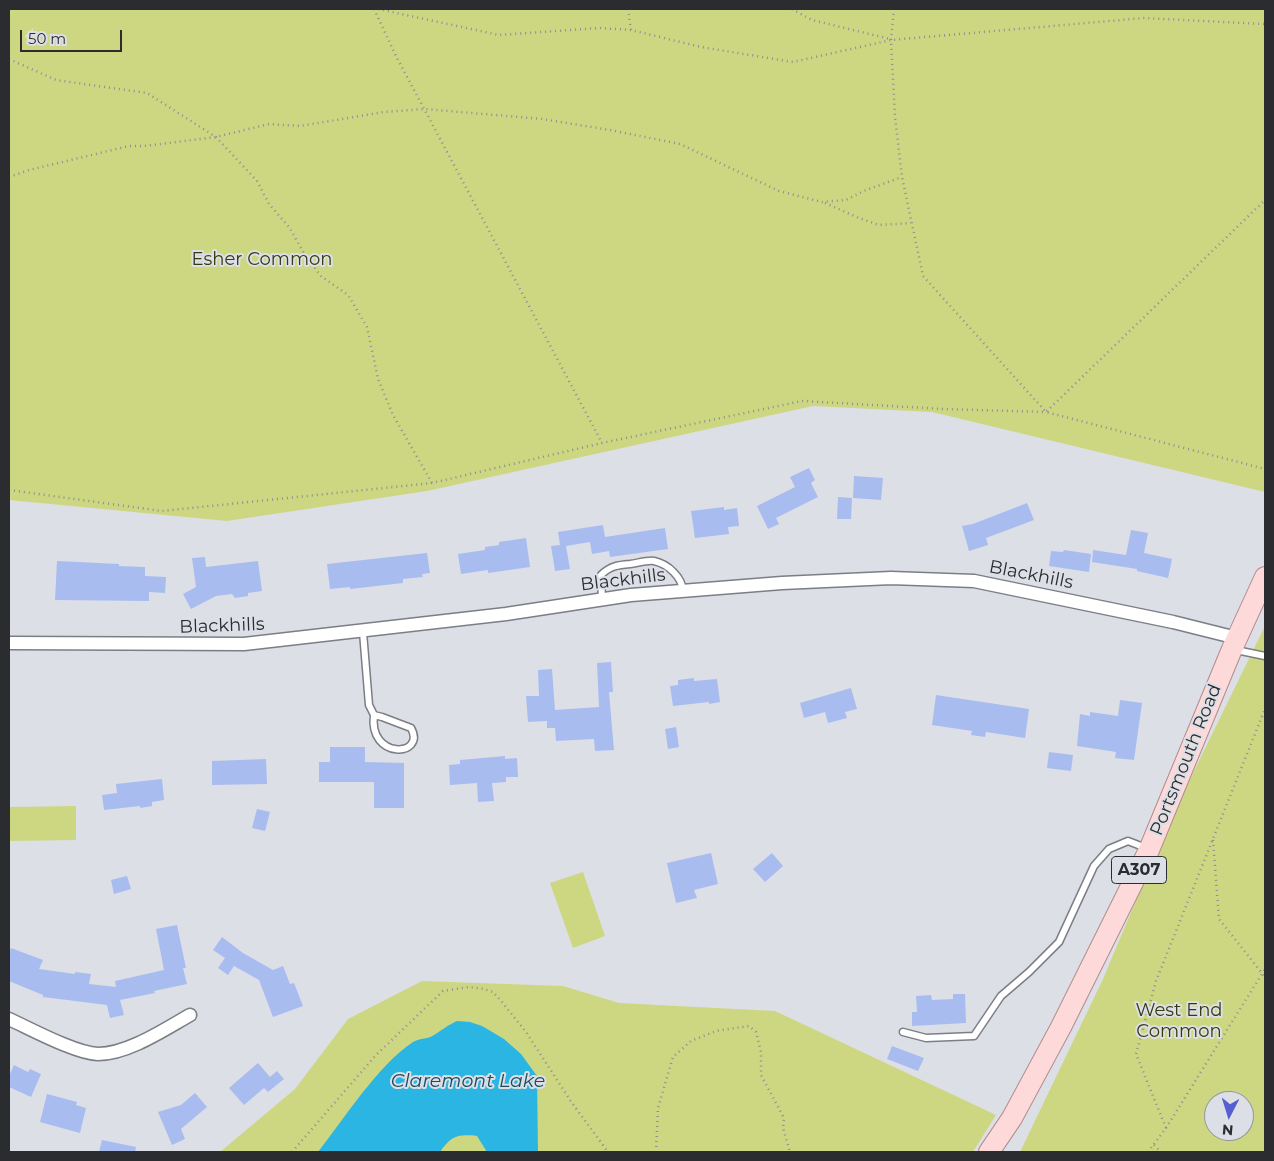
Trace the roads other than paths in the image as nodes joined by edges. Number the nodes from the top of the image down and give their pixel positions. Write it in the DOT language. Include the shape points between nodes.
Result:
graph roads {
  1 [pos="1265,577"];
  2 [pos="683,591"];
  3 [pos="602,600"];
  4 [pos="363,632"];
  5 [pos="9,643"];
  6 [pos="1234,643"];
  7 [pos="1265,656"];
  8 [pos="374,715"];
  9 [pos="1149,850"];
  10 [pos="190,1015"];
  11 [pos="9,1019"];
  12 [pos="903,1032"];
  13 [pos="989,1152"];
  1 -- 6 [label="main road, Portsmouth Road / A307"];
  2 -- 3 [label="street, Blackhills"];
  2 -- 3 [label="lane" via="683,585 672,571 652,561 608,568 601,575"];
  2 -- 6 [label="street, Blackhills" via="848,579 974,581 1173,622"];
  3 -- 4 [label="street, Blackhills"];
  4 -- 5 [label="street, Blackhills" via="244,644"];
  4 -- 8 [label="lane" via="369,705"];
  6 -- 7 [label="lane"];
  6 -- 9 [label="main road, Portsmouth Road / A307"];
  8 -- 8 [label="lane" via="411,728 412,744 403,750 391,749 379,741 372,726"];
  9 -- 12 [label="lane" via="1128,841 1109,848 1094,866 1059,942 1001,996 974,1036 926,1038"];
  9 -- 13 [label="main road, Portsmouth Road / A307" via="1061,1027 1012,1118"];
  10 -- 11 [label="street" via="118,1051 99,1054 82,1051"];
}
